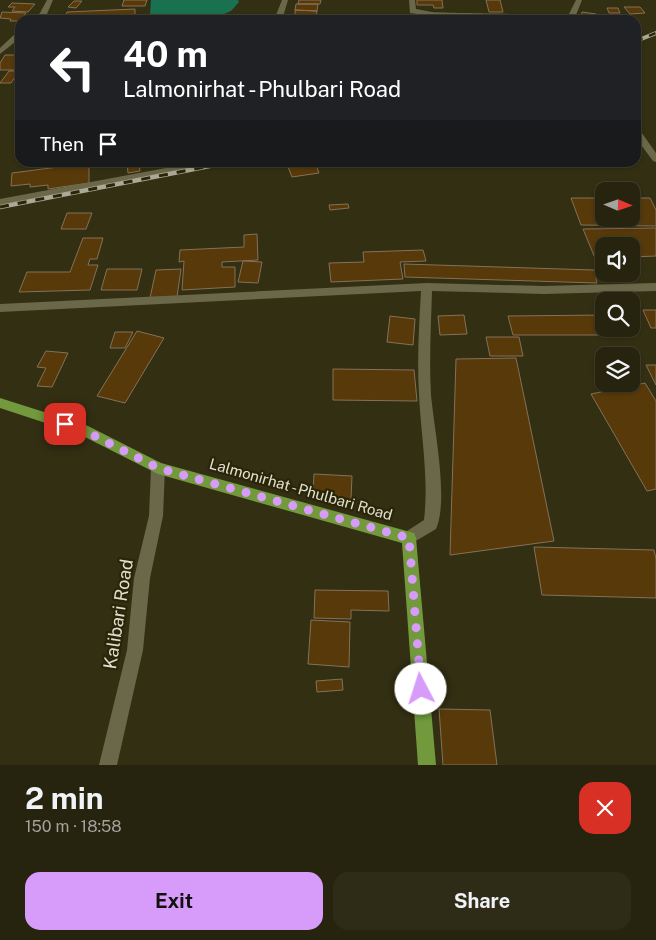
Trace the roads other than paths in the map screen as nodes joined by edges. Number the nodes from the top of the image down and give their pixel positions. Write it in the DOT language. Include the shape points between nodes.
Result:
graph roads {
  1 [pos="50,0"];
  2 [pos="285,0"];
  3 [pos="412,0"];
  4 [pos="579,0"];
  5 [pos="42,15"];
  6 [pos="280,15"];
  7 [pos="431,15"];
  8 [pos="573,15"];
  9 [pos="15,38"];
  10 [pos="0,52"];
  11 [pos="641,138"];
  12 [pos="656,159"];
  13 [pos="189,167"];
  14 [pos="0,202"];
  15 [pos="427,287"];
  16 [pos="656,288"];
  17 [pos="0,308"];
  18 [pos="0,403"];
  19 [pos="158,468"];
  20 [pos="409,538"];
  21 [pos="108,765"];
  22 [pos="427,765"];
  1 -- 5 [label="street"];
  2 -- 6 [label="street"];
  3 -- 7 [label="street" via="413,12"];
  4 -- 8 [label="street"];
  9 -- 10 [label="street"];
  11 -- 12 [label="street"];
  13 -- 14 [label="street"];
  15 -- 16 [label="street"];
  15 -- 17 [label="street"];
  15 -- 20 [label="street" via="425,394 434,504 431,524"];
  18 -- 19 [label="main road, Lalmonirhat - Phulbari Road" via="83,430"];
  19 -- 20 [label="main road, Lalmonirhat - Phulbari Road"];
  19 -- 21 [label="street, Kalibari Road" via="156,516 142,578 135,650"];
  20 -- 22 [label="main road, Lalmonirhat - Phulbari Road"];
}
